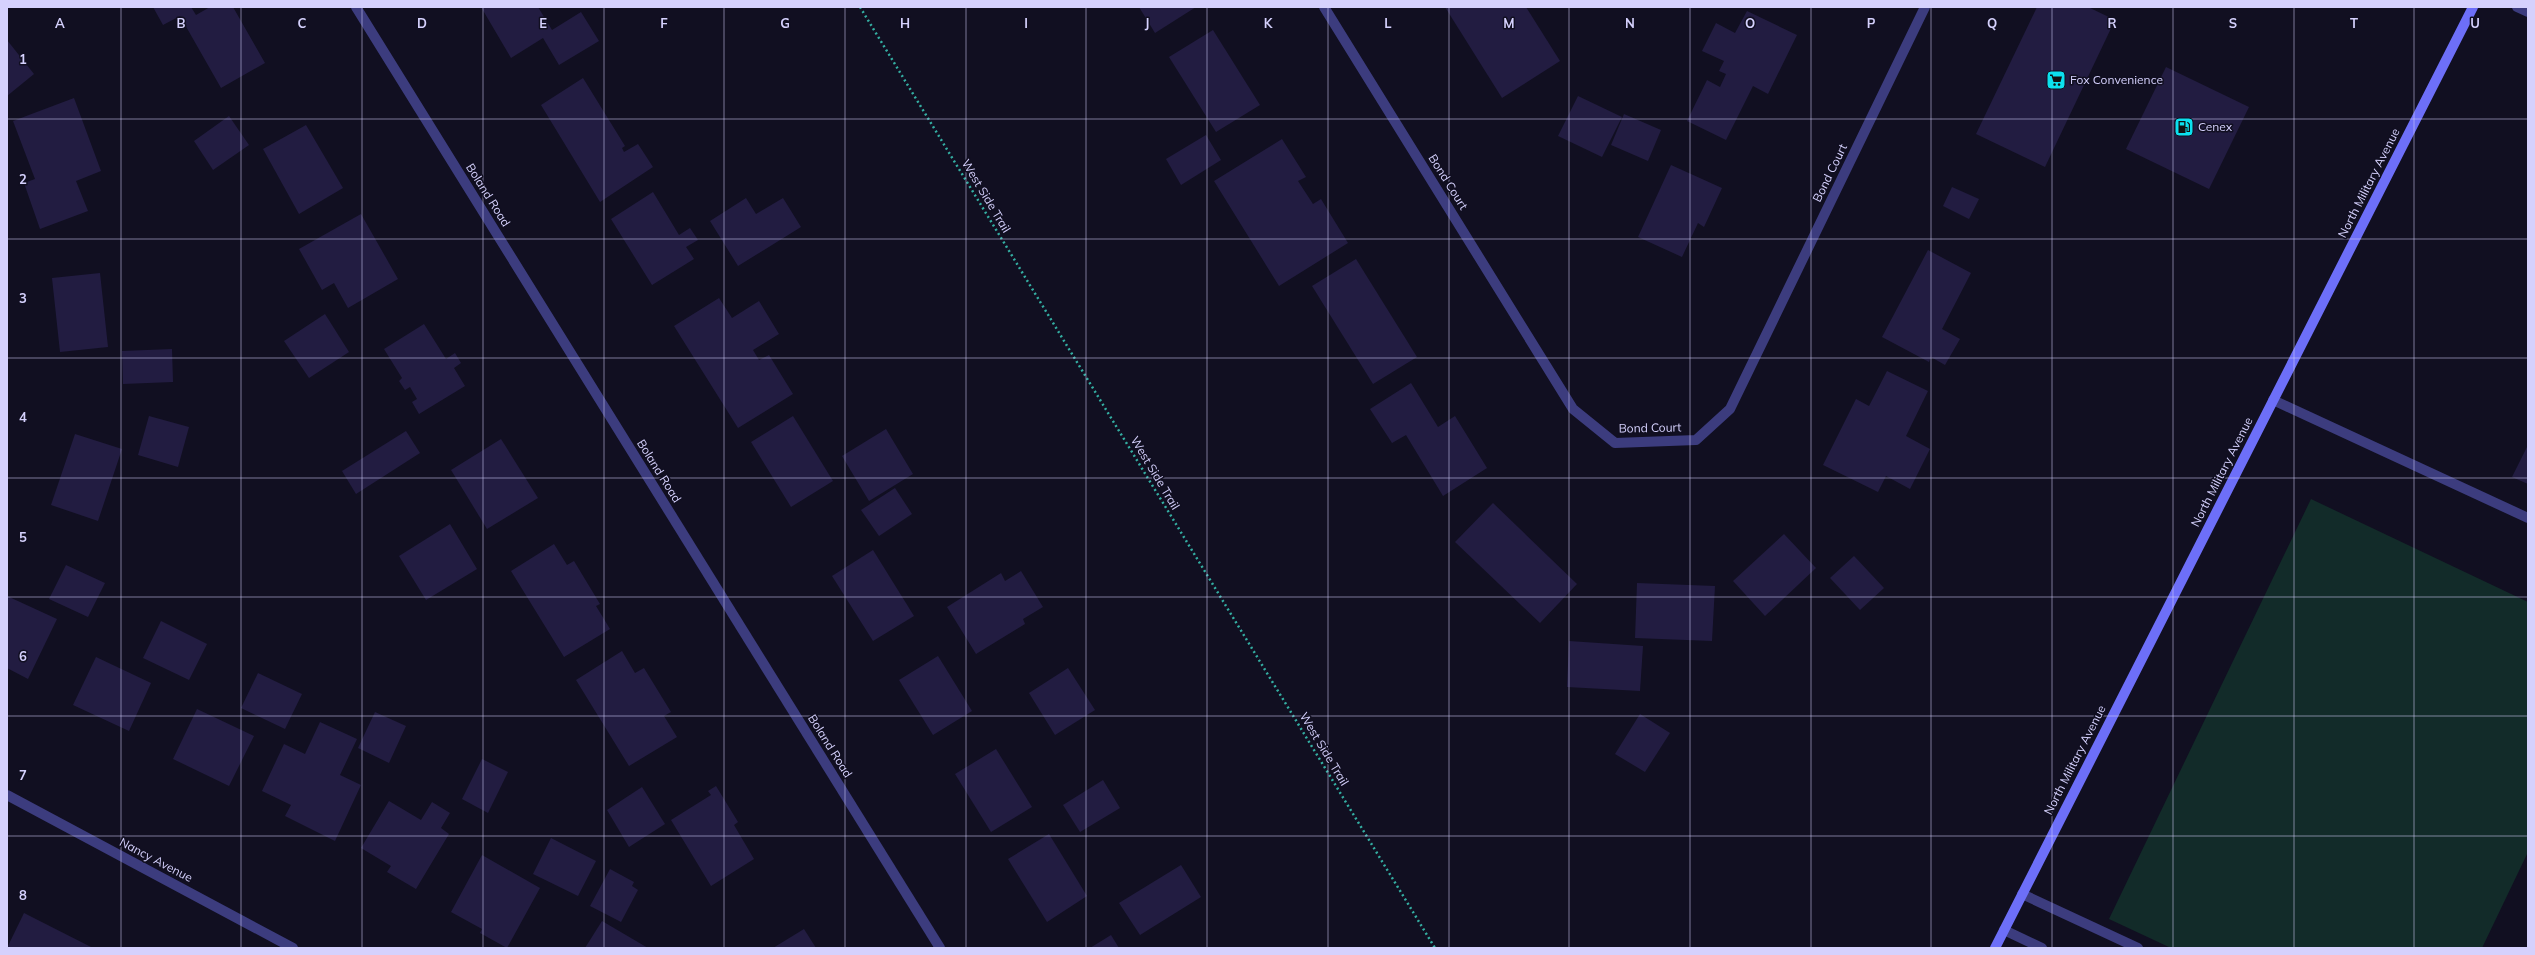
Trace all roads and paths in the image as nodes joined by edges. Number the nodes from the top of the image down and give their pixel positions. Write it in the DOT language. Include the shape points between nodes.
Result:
graph roads {
  1 [pos="356,7"];
  2 [pos="860,7"];
  3 [pos="1324,7"];
  4 [pos="1924,7"];
  5 [pos="2473,7"];
  6 [pos="2517,7"];
  7 [pos="2528,12"];
  8 [pos="2273,400"];
  9 [pos="2528,518"];
  10 [pos="7,795"];
  11 [pos="2022,894"];
  12 [pos="2004,930"];
  13 [pos="293,948"];
  14 [pos="940,948"];
  15 [pos="1435,948"];
  16 [pos="1995,948"];
  17 [pos="2042,948"];
  18 [pos="2138,948"];
  1 -- 14 [label="street, Boland Road"];
  2 -- 15 [label="path, West Side Trail"];
  3 -- 4 [label="street, Bond Court" via="1573,409 1615,443 1696,440 1730,409"];
  5 -- 8 [label="main road, North Military Avenue"];
  6 -- 7 [label="street"];
  8 -- 9 [label="street"];
  8 -- 11 [label="main road, North Military Avenue"];
  10 -- 13 [label="street, Nancy Avenue"];
  11 -- 12 [label="main road, North Military Avenue"];
  11 -- 18 [label="street"];
  12 -- 16 [label="main road, North Military Avenue"];
  12 -- 17 [label="street"];
}
